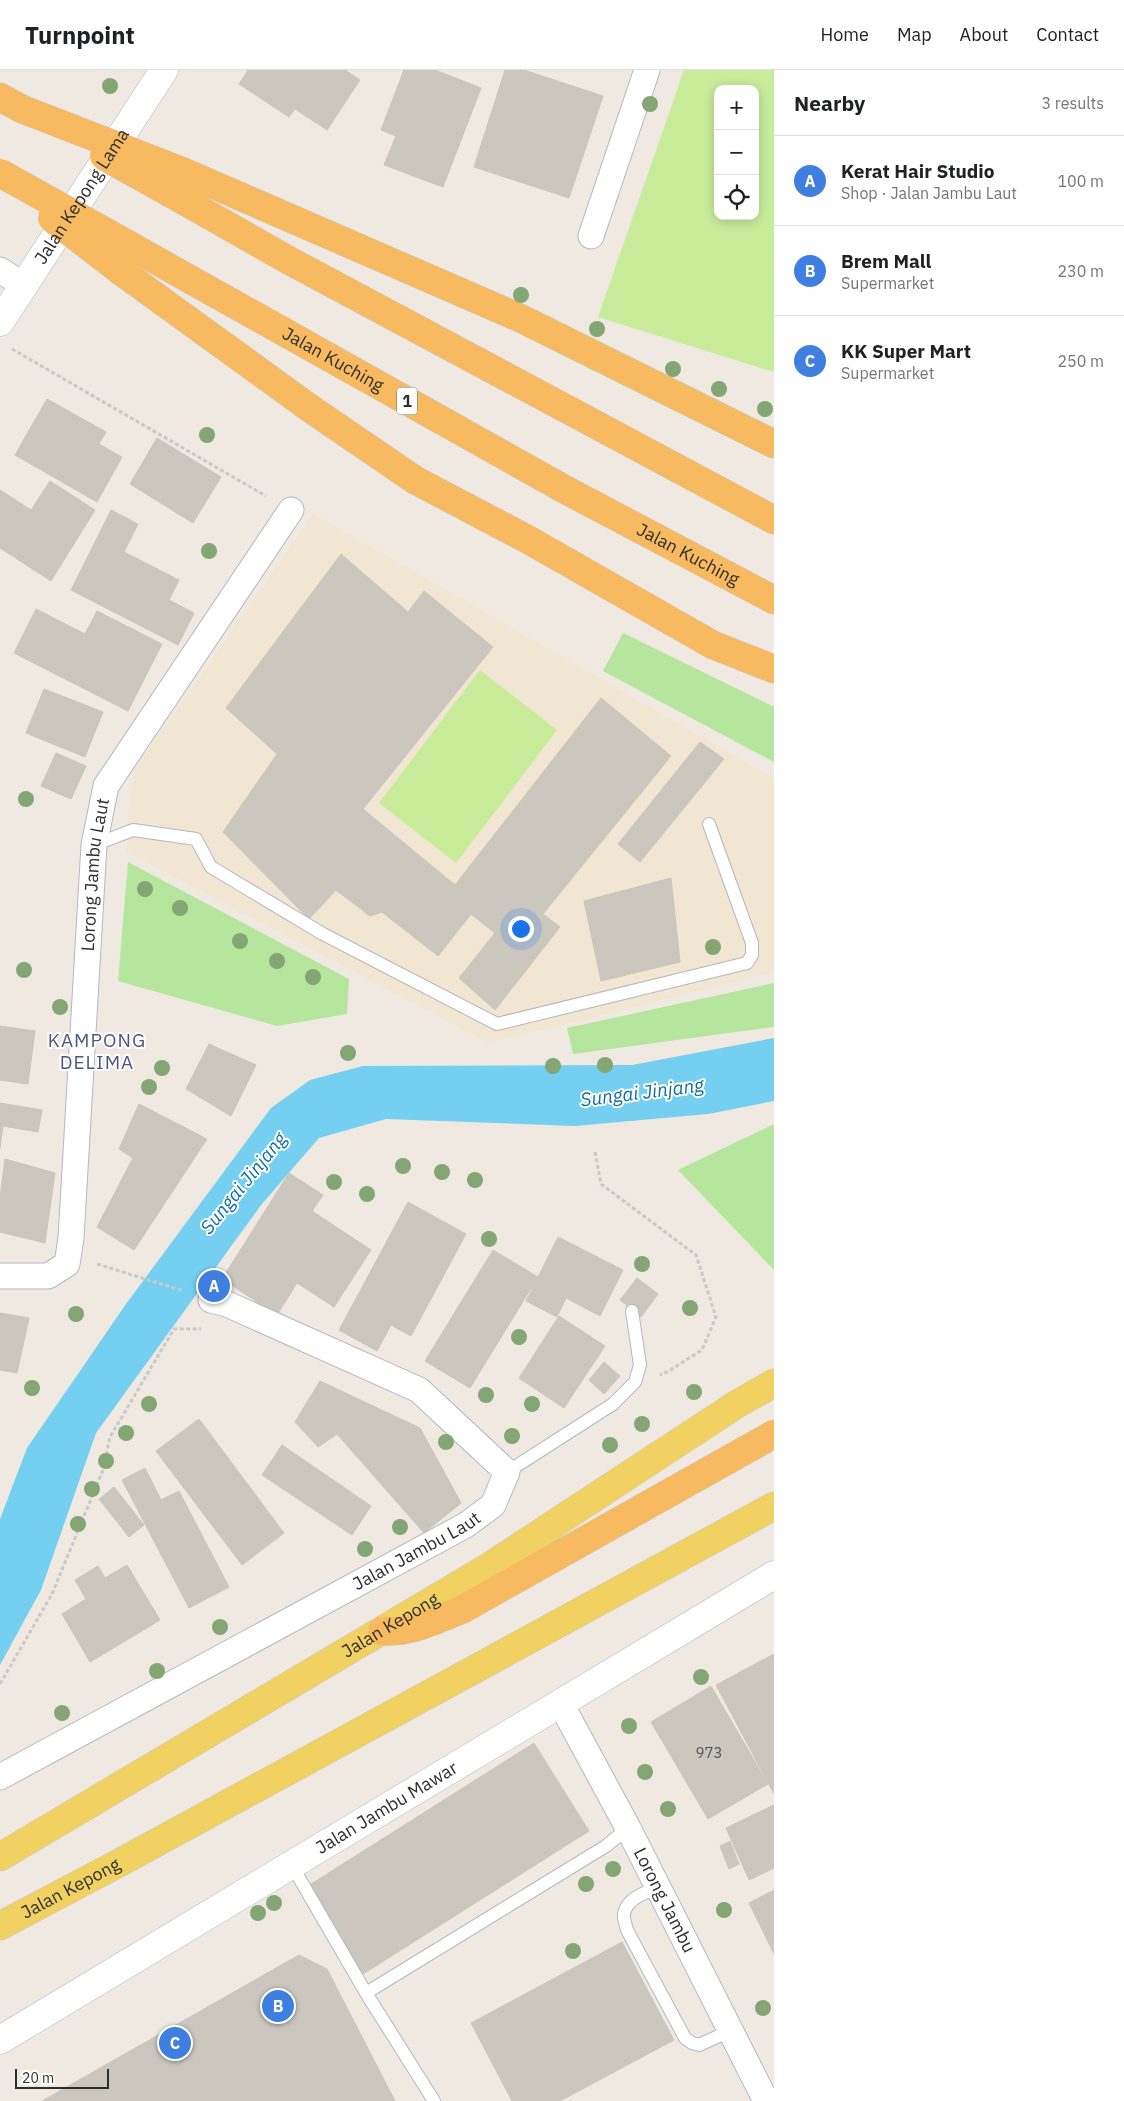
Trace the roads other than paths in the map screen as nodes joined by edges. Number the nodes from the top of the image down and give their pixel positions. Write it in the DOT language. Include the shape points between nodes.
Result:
graph roads {
  1 [pos="647,70"];
  2 [pos="161,71"];
  3 [pos="11,103"];
  4 [pos="0,175"];
  5 [pos="178,183"];
  6 [pos="591,236"];
  7 [pos="0,270"];
  8 [pos="23,285"];
  9 [pos="4,334"];
  10 [pos="774,444"];
  11 [pos="291,510"];
  12 [pos="774,520"];
  13 [pos="774,600"];
  14 [pos="774,670"];
  15 [pos="709,824"];
  16 [pos="94,845"];
  17 [pos="0,1276"];
  18 [pos="200,1297"];
  19 [pos="632,1311"];
  20 [pos="774,1383"];
  21 [pos="774,1434"];
  22 [pos="507,1472"];
  23 [pos="774,1506"];
  24 [pos="774,1575"];
  25 [pos="382,1630"];
  26 [pos="561,1704"];
  27 [pos="0,1777"];
  28 [pos="628,1828"];
  29 [pos="0,1857"];
  30 [pos="291,1864"];
  31 [pos="658,1888"];
  32 [pos="0,1926"];
  33 [pos="366,1993"];
  34 [pos="730,2031"];
  35 [pos="0,2040"];
  36 [pos="434,2101"];
  37 [pos="766,2101"];
  1 -- 6 [label="street"];
  2 -- 8 [label="street, Jalan Kepong Lama"];
  3 -- 5 [label="highway, bridge"];
  4 -- 13 [label="highway, Jalan Kuching / 1, bridge" via="556,484"];
  4 -- 14 [label="highway, bridge" via="122,272 415,480 713,645"];
  5 -- 10 [label="highway" via="520,318"];
  5 -- 12 [label="highway" via="298,265"];
  7 -- 8 [label="street"];
  8 -- 9 [label="street, Jalan Kepong Lama"];
  11 -- 16 [label="street, Lorong Jambu Laut" via="106,786"];
  15 -- 16 [label="lane" via="752,943 752,955 747,963 497,1024 323,934 211,867 196,839 133,830"];
  16 -- 17 [label="street, Lorong Jambu Laut" via="67,1264 48,1276"];
  18 -- 22 [label="street" via="227,1304 419,1390"];
  19 -- 22 [label="lane" via="640,1365 635,1382 613,1404"];
  20 -- 25 [label="main road, Jalan Kepong" via="487,1568"];
  21 -- 25 [label="highway" via="461,1610 414,1629"];
  22 -- 27 [label="street, Jalan Jambu Laut" via="494,1506 466,1525"];
  23 -- 32 [label="main road, Jalan Kepong"];
  24 -- 26 [label="street, Jalan Jambu Mawar"];
  25 -- 29 [label="main road, Jalan Kepong"];
  26 -- 28 [label="street, Lorong Jambu"];
  26 -- 30 [label="street, Jalan Jambu Mawar"];
  28 -- 31 [label="street, Lorong Jambu"];
  28 -- 33 [label="lane" via="606,1846"];
  30 -- 33 [label="lane"];
  30 -- 35 [label="street, Jalan Jambu Mawar"];
  31 -- 34 [label="street, Lorong Jambu"];
  31 -- 34 [label="lane" via="644,1892 628,1904 624,1914 627,1930 685,2038 699,2045"];
  33 -- 36 [label="lane"];
  34 -- 37 [label="street, Lorong Jambu"];
}
